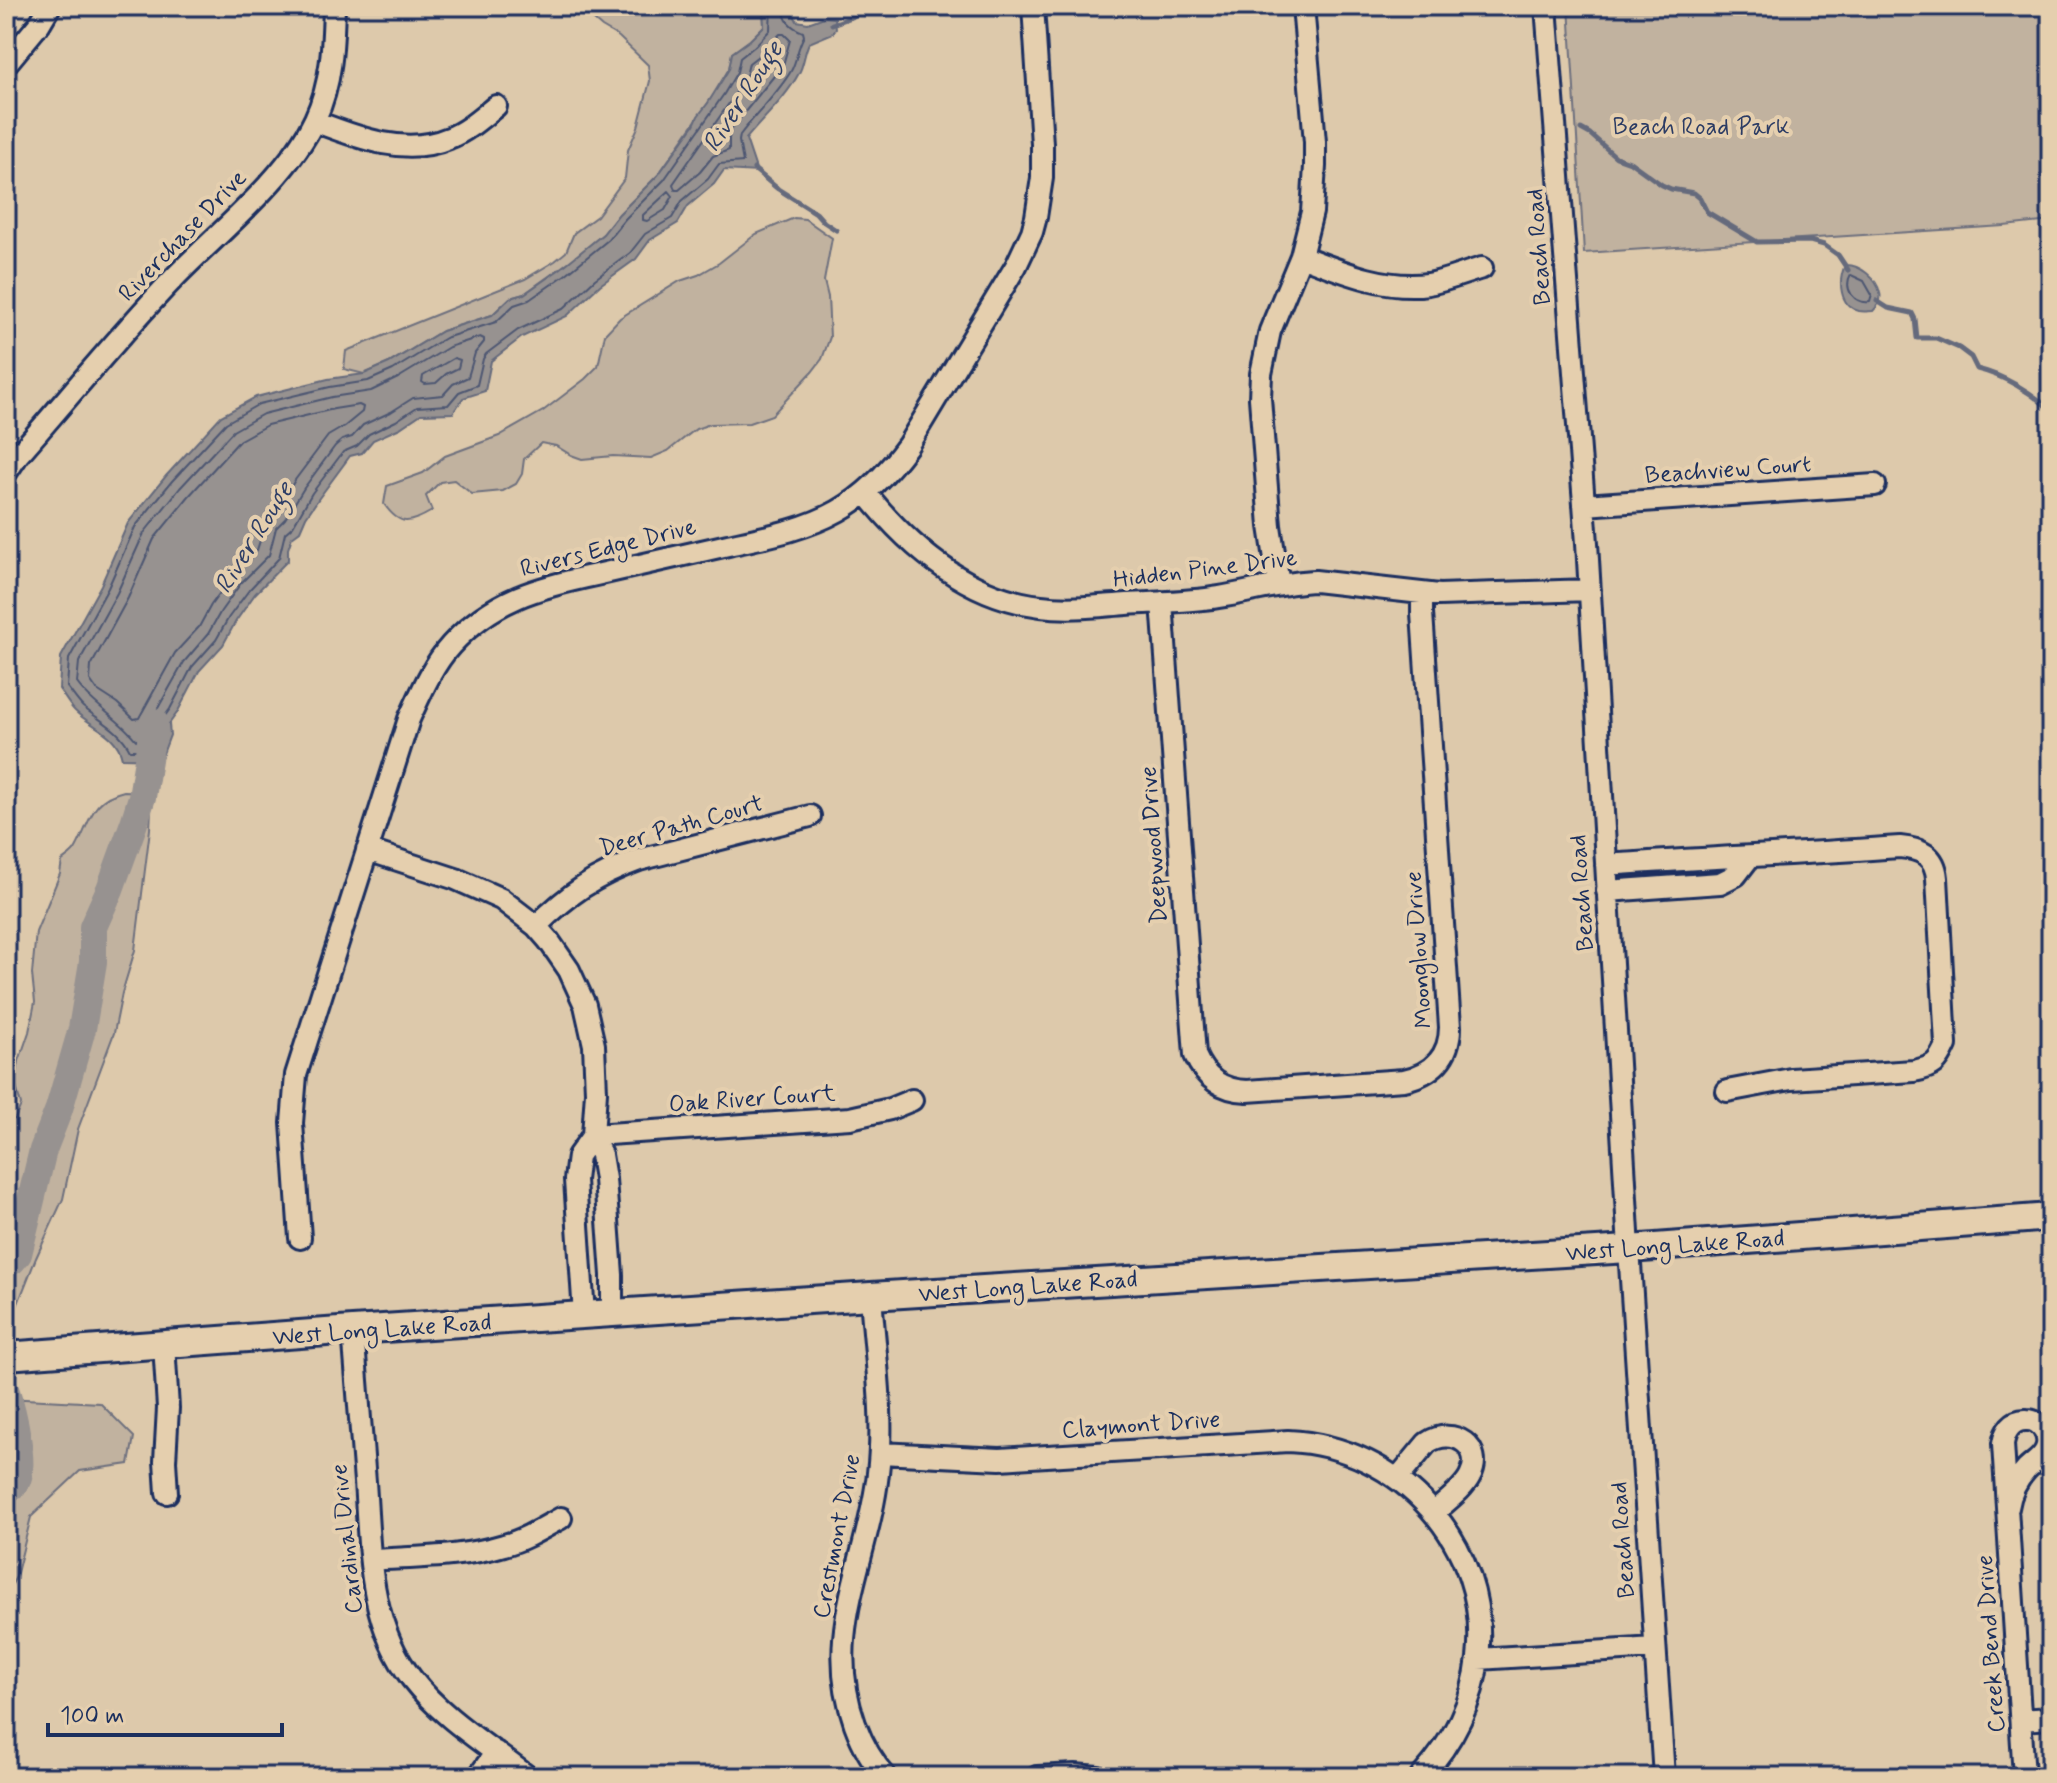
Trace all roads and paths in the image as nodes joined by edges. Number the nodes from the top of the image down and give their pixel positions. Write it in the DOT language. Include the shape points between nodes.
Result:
graph roads {
  1 [pos="50,6"];
  2 [pos="334,6"];
  3 [pos="1033,6"];
  4 [pos="1303,6"];
  5 [pos="1546,6"];
  6 [pos="6,64"];
  7 [pos="496,106"];
  8 [pos="314,121"];
  9 [pos="1301,256"];
  10 [pos="1482,268"];
  11 [pos="6,473"];
  12 [pos="1875,485"];
  13 [pos="866,493"];
  14 [pos="1584,505"];
  15 [pos="1279,585"];
  16 [pos="1590,590"];
  17 [pos="1422,594"];
  18 [pos="1162,602"];
  19 [pos="810,816"];
  20 [pos="367,850"];
  21 [pos="1749,858"];
  22 [pos="1606,865"];
  23 [pos="1607,891"];
  24 [pos="536,926"];
  25 [pos="1211,1079"];
  26 [pos="1727,1091"];
  27 [pos="912,1100"];
  28 [pos="593,1135"];
  29 [pos="2051,1217"];
  30 [pos="300,1238"];
  31 [pos="1629,1249"];
  32 [pos="871,1296"];
  33 [pos="612,1314"];
  34 [pos="584,1315"];
  35 [pos="353,1330"];
  36 [pos="164,1344"];
  37 [pos="6,1356"];
  38 [pos="880,1453"];
  39 [pos="1398,1478"];
  40 [pos="167,1493"];
  41 [pos="2008,1508"];
  42 [pos="1434,1513"];
  43 [pos="561,1518"];
  44 [pos="371,1560"];
  45 [pos="1655,1648"];
  46 [pos="1478,1659"];
  47 [pos="2051,1718"];
  48 [pos="2021,1720"];
  49 [pos="496,1752"];
  50 [pos="478,1777"];
  51 [pos="528,1777"];
  52 [pos="886,1777"];
  53 [pos="1037,1777"];
  54 [pos="1098,1777"];
  55 [pos="1421,1777"];
  56 [pos="1664,1777"];
  57 [pos="2024,1777"];
  1 -- 6 [label="street"];
  2 -- 8 [label="street, Riverchase Drive" via="330,69"];
  3 -- 13 [label="street, Rivers Edge Drive" via="1042,178 1032,232 908,445"];
  4 -- 9 [label="street" via="1315,166 1312,212"];
  5 -- 14 [label="street, Beach Road"];
  7 -- 8 [label="street" via="458,134 422,146 367,140"];
  8 -- 11 [label="street, Riverchase Drive" via="284,167 145,309"];
  9 -- 10 [label="street" via="1360,277 1401,284 1430,284"];
  9 -- 15 [label="street" via="1270,331 1261,374"];
  12 -- 14 [label="street, Beachview Court"];
  13 -- 18 [label="street, Hidden Pine Drive" via="947,570 998,596 1057,608"];
  13 -- 20 [label="street, Rivers Edge Drive" via="806,526 554,584 518,596 477,621 432,670 409,719"];
  14 -- 16 [label="street, Beach Road"];
  15 -- 17 [label="street, Hidden Pine Drive" via="1332,581"];
  15 -- 18 [label="street, Hidden Pine Drive"];
  16 -- 17 [label="street, Hidden Pine Drive"];
  16 -- 22 [label="street, Beach Road"];
  17 -- 25 [label="street, Moonglow Drive" via="1450,1027 1447,1048 1427,1073 1404,1080 1247,1091"];
  18 -- 25 [label="street, Deepwood Drive" via="1193,1044"];
  19 -- 24 [label="street, Deer Path Court" via="617,867 576,891"];
  20 -- 24 [label="street" via="479,888"];
  20 -- 30 [label="street, Rivers Edge Drive" via="296,1075 292,1123"];
  21 -- 22 [label="street"];
  21 -- 23 [label="street" via="1736,875 1720,883"];
  21 -- 26 [label="street" via="1900,847 1926,853 1937,878 1946,1045 1931,1067 1914,1071 1791,1079"];
  22 -- 23 [label="street, Beach Road"];
  23 -- 31 [label="street, Beach Road"];
  24 -- 28 [label="street" via="569,970 590,1021 596,1070"];
  27 -- 28 [label="street, Oak River Court" via="850,1118"];
  28 -- 33 [label="street" via="605,1179"];
  28 -- 34 [label="street" via="578,1156 575,1180"];
  29 -- 31 [label="main road, West Long Lake Road"];
  31 -- 32 [label="main road, West Long Lake Road"];
  31 -- 45 [label="street, Beach Road"];
  32 -- 33 [label="main road, West Long Lake Road"];
  32 -- 38 [label="street, Crestmont Drive"];
  33 -- 34 [label="main road, West Long Lake Road"];
  34 -- 35 [label="main road, West Long Lake Road"];
  35 -- 36 [label="main road, West Long Lake Road"];
  35 -- 44 [label="street, Cardinal Drive"];
  36 -- 37 [label="main road, West Long Lake Road"];
  36 -- 40 [label="street"];
  38 -- 39 [label="street, Claymont Drive" via="1000,1459 1296,1441 1352,1453"];
  38 -- 52 [label="street, Crestmont Drive" via="842,1661 850,1709 867,1751"];
  39 -- 42 [label="street, Claymont Drive"];
  39 -- 42 [label="street" via="1433,1439 1448,1435 1464,1441 1473,1457 1471,1475"];
  41 -- 48 [label="street, Creek Bend Drive"];
  42 -- 46 [label="street, Claymont Drive" via="1470,1579 1479,1625"];
  43 -- 44 [label="street" via="487,1550"];
  44 -- 49 [label="street, Cardinal Drive" via="377,1606 400,1663 439,1709"];
  45 -- 46 [label="street"];
  45 -- 56 [label="street, Beach Road"];
  46 -- 55 [label="street, Claymont Drive" via="1458,1726"];
  47 -- 48 [label="street"];
  48 -- 57 [label="street, Creek Bend Drive"];
  49 -- 50 [label="street"];
  49 -- 51 [label="street, Cardinal Drive"];
  53 -- 54 [label="street"];
}
